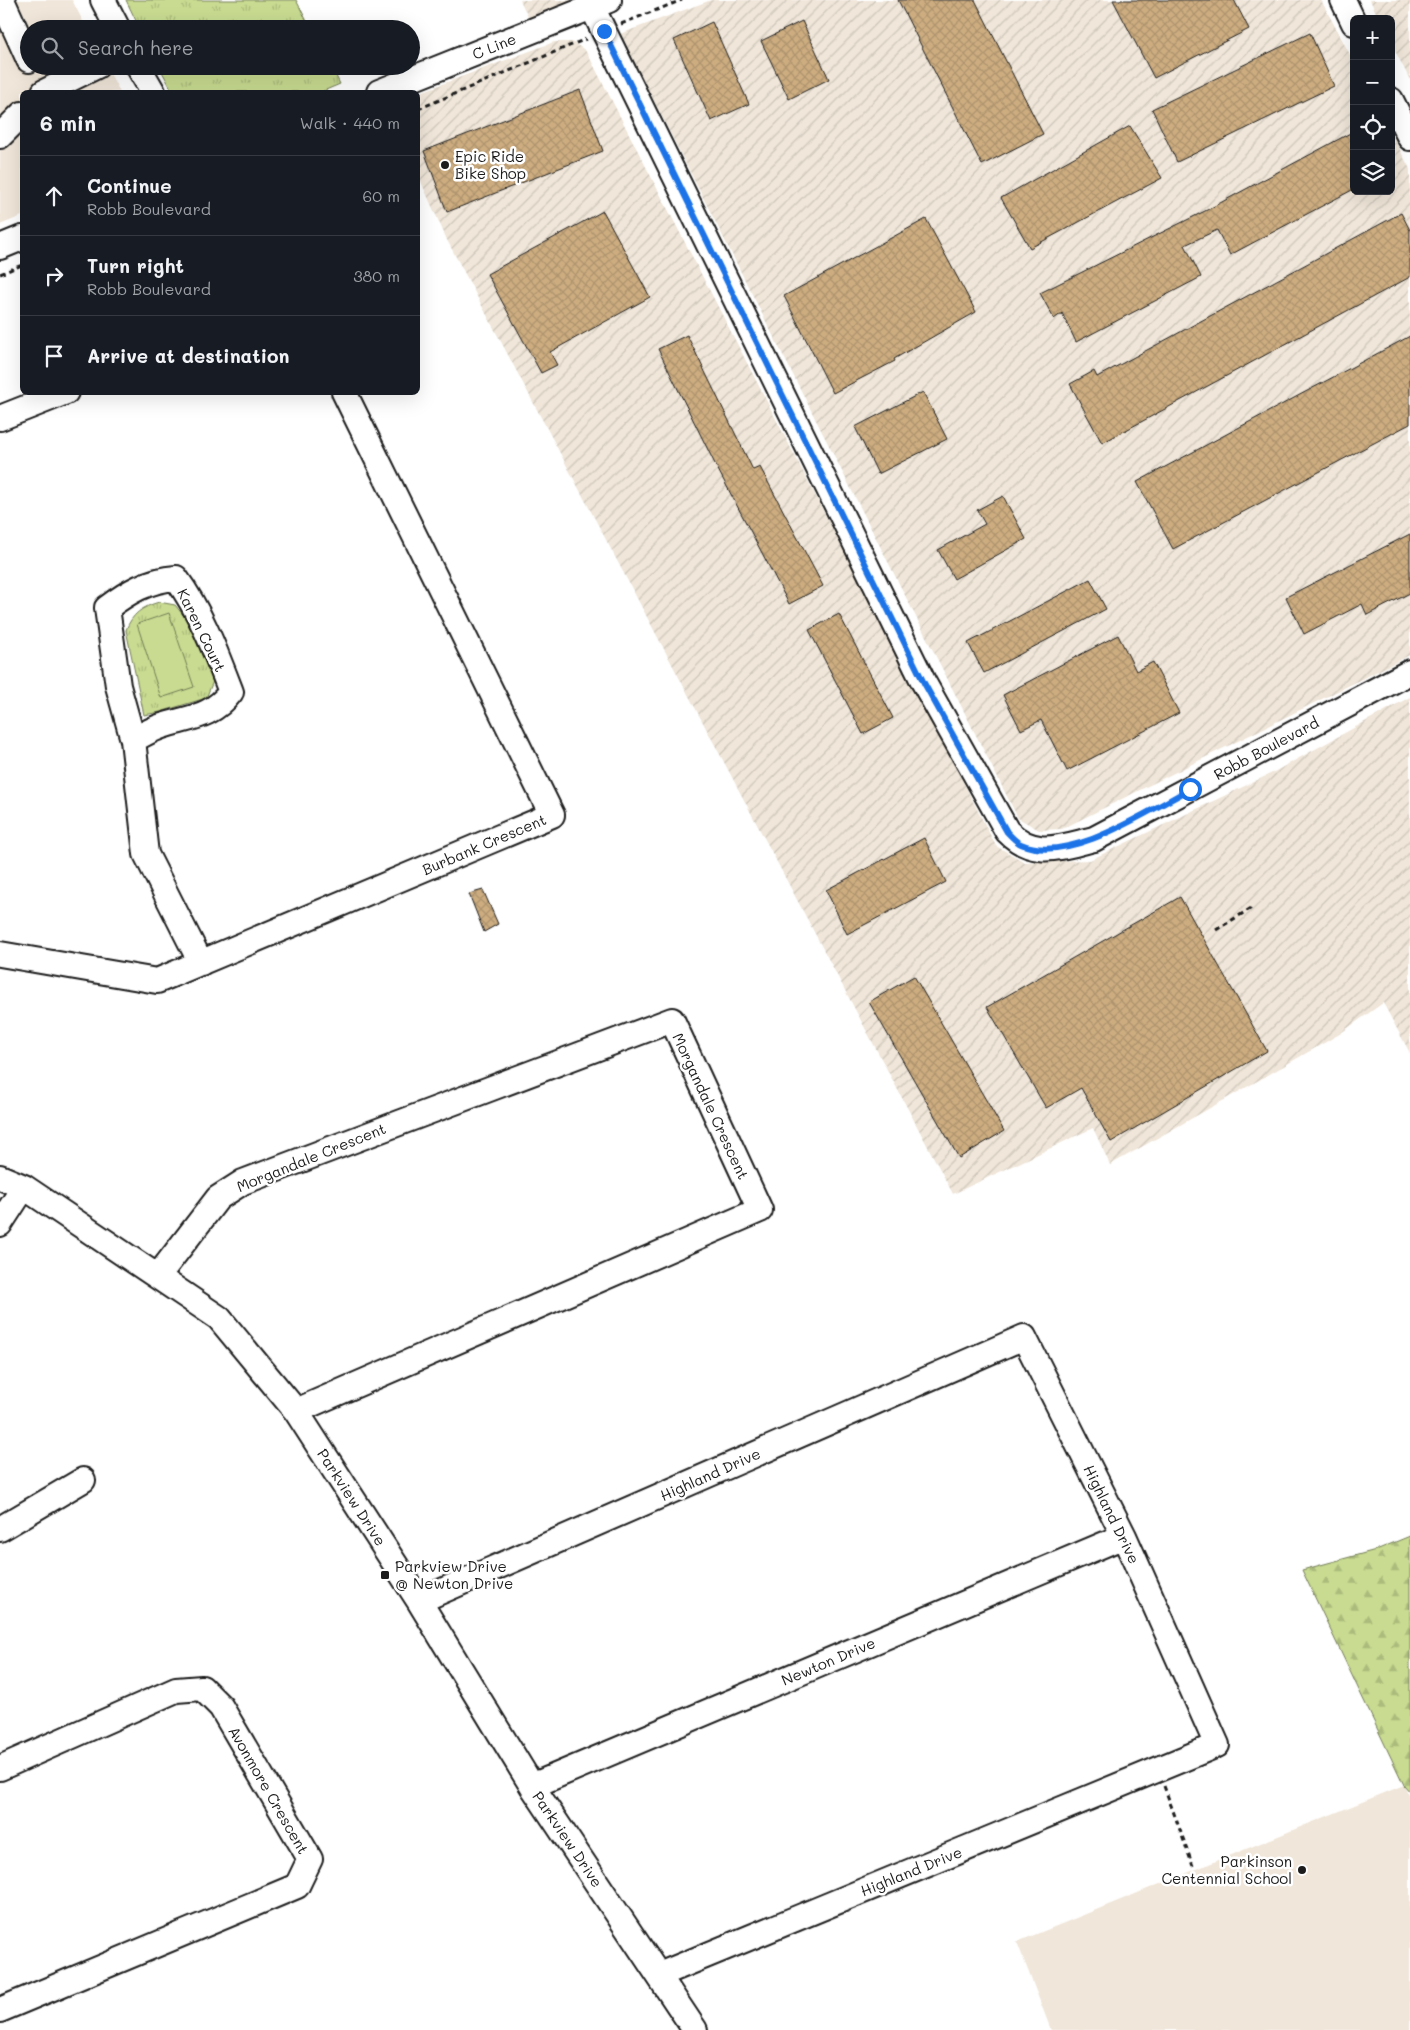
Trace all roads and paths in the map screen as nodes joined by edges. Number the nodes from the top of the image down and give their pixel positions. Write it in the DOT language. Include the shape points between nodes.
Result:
graph roads {
  1 [pos="2,0"];
  2 [pos="103,0"];
  3 [pos="682,0"];
  4 [pos="1343,0"];
  5 [pos="600,3"];
  6 [pos="1350,15"];
  7 [pos="113,20"];
  8 [pos="604,31"];
  9 [pos="20,40"];
  10 [pos="36,75"];
  11 [pos="79,75"];
  12 [pos="143,75"];
  13 [pos="43,90"];
  14 [pos="48,90"];
  15 [pos="151,90"];
  16 [pos="384,90"];
  17 [pos="1394,105"];
  18 [pos="420,107"];
  19 [pos="20,116"];
  20 [pos="0,136"];
  21 [pos="1410,138"];
  22 [pos="20,239"];
  23 [pos="0,247"];
  24 [pos="20,266"];
  25 [pos="0,274"];
  26 [pos="58,395"];
  27 [pos="345,395"];
  28 [pos="0,418"];
  29 [pos="1410,672"];
  30 [pos="133,740"];
  31 [pos="1253,907"];
  32 [pos="1216,930"];
  33 [pos="0,954"];
  34 [pos="201,963"];
  35 [pos="0,1177"];
  36 [pos="24,1187"];
  37 [pos="0,1224"];
  38 [pos="158,1276"];
  39 [pos="296,1411"];
  40 [pos="84,1480"];
  41 [pos="0,1529"];
  42 [pos="1124,1536"];
  43 [pos="419,1601"];
  44 [pos="0,1768"];
  45 [pos="1158,1769"];
  46 [pos="532,1786"];
  47 [pos="1193,1866"];
  48 [pos="659,1974"];
  49 [pos="0,2010"];
  50 [pos="695,2030"];
  1 -- 9 [label="street"];
  2 -- 7 [label="street"];
  3 -- 8 [label="path"];
  4 -- 6 [label="street"];
  5 -- 8 [label="street, Robb Boulevard"];
  5 -- 16 [label="street, C Line"];
  8 -- 18 [label="path"];
  8 -- 29 [label="street, Robb Boulevard" via="924,683 1007,832 1019,844 1054,850 1094,839"];
  10 -- 13 [label="street"];
  11 -- 14 [label="street"];
  12 -- 15 [label="street"];
  17 -- 21 [label="street"];
  19 -- 20 [label="street"];
  22 -- 23 [label="street"];
  24 -- 25 [label="path"];
  26 -- 28 [label="street"];
  27 -- 34 [label="street, Burbank Crescent" via="552,815"];
  30 -- 30 [label="street, Karen Court" via="161,727 195,719 221,705 231,692 208,635 189,596 176,578 159,580 129,592 107,608 118,686"];
  30 -- 34 [label="street, Karen Court" via="146,854"];
  31 -- 32 [label="path"];
  33 -- 34 [label="street, Burbank Crescent" via="157,981"];
  35 -- 36 [label="street, Parkview Drive"];
  36 -- 37 [label="street"];
  36 -- 38 [label="street, Parkview Drive"];
  38 -- 39 [label="street, Parkview Drive" via="219,1318"];
  38 -- 39 [label="street, Morgandale Crescent" via="218,1198 243,1182 672,1020 760,1210"];
  39 -- 43 [label="street, Parkview Drive"];
  40 -- 41 [label="street"];
  42 -- 43 [label="street, Highland Drive" via="1024,1337"];
  42 -- 45 [label="street, Highland Drive" via="1217,1745"];
  42 -- 46 [label="street, Newton Drive"];
  43 -- 46 [label="street, Parkview Drive"];
  44 -- 49 [label="street, Avonmore Crescent" via="176,1690 202,1688 221,1707 310,1859 297,1886"];
  45 -- 47 [label="path"];
  45 -- 48 [label="street, Highland Drive"];
  46 -- 48 [label="street, Parkview Drive"];
  48 -- 50 [label="street, Parkview Drive"];
}
